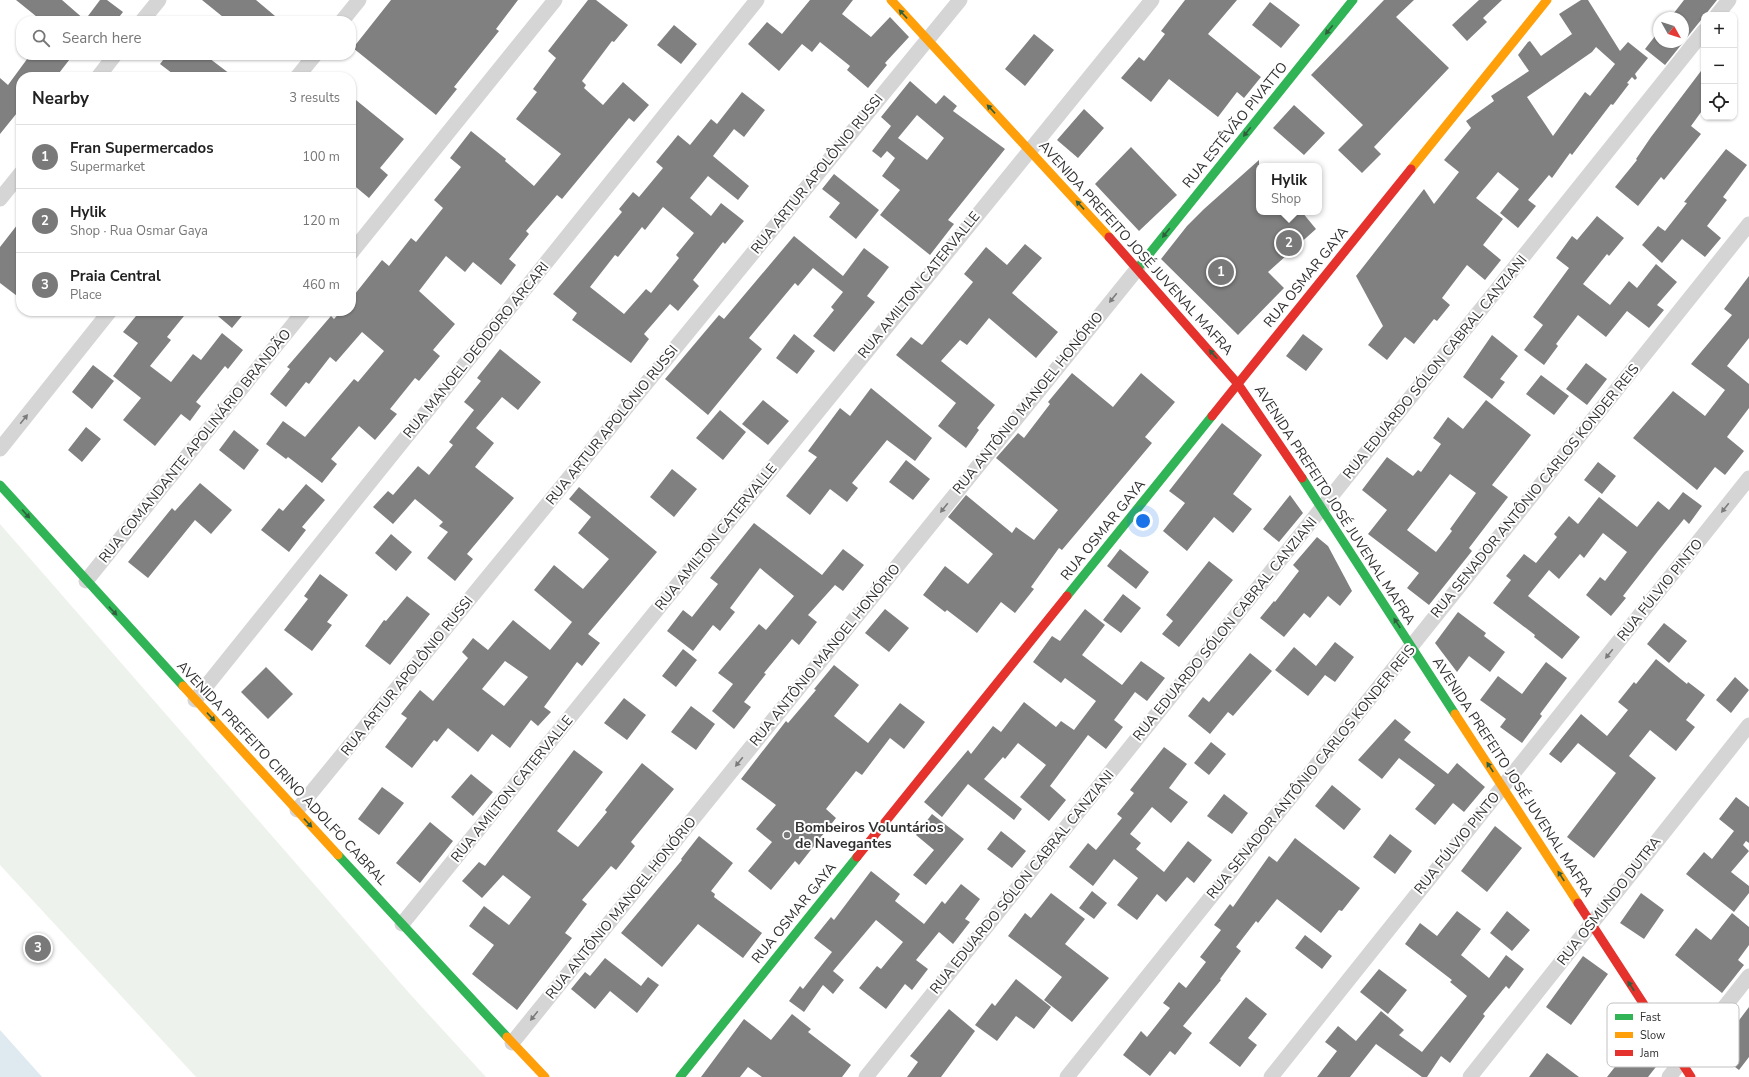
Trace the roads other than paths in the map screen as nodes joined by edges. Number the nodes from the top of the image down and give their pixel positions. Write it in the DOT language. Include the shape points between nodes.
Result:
graph roads {
  1 [pos="159,0"];
  2 [pos="359,0"];
  3 [pos="555,0"];
  4 [pos="757,0"];
  5 [pos="891,0"];
  6 [pos="960,0"];
  7 [pos="1152,0"];
  8 [pos="1353,0"];
  9 [pos="1547,0"];
  10 [pos="1729,0"];
  11 [pos="1719,12"];
  12 [pos="146,16"];
  13 [pos="346,16"];
  14 [pos="1701,35"];
  15 [pos="927,40"];
  16 [pos="111,60"];
  17 [pos="311,60"];
  18 [pos="102,72"];
  19 [pos="301,72"];
  20 [pos="1029,150"];
  21 [pos="16,179"];
  22 [pos="0,199"];
  23 [pos="1749,224"];
  24 [pos="356,247"];
  25 [pos="1138,268"];
  26 [pos="106,316"];
  27 [pos="300,316"];
  28 [pos="1238,384"];
  29 [pos="0,449"];
  30 [pos="1749,478"];
  31 [pos="0,485"];
  32 [pos="1322,508"];
  33 [pos="86,581"];
  34 [pos="1412,646"];
  35 [pos="195,700"];
  36 [pos="1749,725"];
  37 [pos="1502,786"];
  38 [pos="297,810"];
  39 [pos="402,924"];
  40 [pos="1591,924"];
  41 [pos="1749,976"];
  42 [pos="1643,1003"];
  43 [pos="1728,1003"];
  44 [pos="512,1043"];
  45 [pos="1677,1067"];
  46 [pos="1684,1067"];
  47 [pos="545,1077"];
  48 [pos="680,1077"];
  49 [pos="866,1077"];
  50 [pos="1067,1077"];
  51 [pos="1271,1077"];
  52 [pos="1470,1077"];
  53 [pos="1668,1077"];
  54 [pos="1691,1077"];
  1 -- 12 [label="street"];
  2 -- 13 [label="street"];
  3 -- 24 [label="street"];
  4 -- 35 [label="street, RUA MANOEL DEODORO ARCARI"];
  15 -- 5 [label="main road, AVENIDA PREFEITO JOSÉ JUVENAL MAFRA, one-way"];
  6 -- 15 [label="street, RUA ARTUR APOLÔNIO RUSSI"];
  7 -- 20 [label="street, RUA AMILTON CATERVALLE"];
  8 -- 25 [label="main road, RUA ESTÊVÃO PIVATTO, one-way"];
  9 -- 28 [label="main road, RUA OSMAR GAYA"];
  10 -- 11 [label="street"];
  14 -- 32 [label="street, RUA EDUARDO SÓLON CABRAL CANZIANI"];
  20 -- 15 [label="main road, AVENIDA PREFEITO JOSÉ JUVENAL MAFRA, one-way"];
  15 -- 38 [label="street, RUA ARTUR APOLÔNIO RUSSI"];
  16 -- 18 [label="street"];
  17 -- 19 [label="street"];
  25 -- 20 [label="main road, AVENIDA PREFEITO JOSÉ JUVENAL MAFRA, one-way"];
  20 -- 39 [label="street, RUA AMILTON CATERVALLE"];
  21 -- 22 [label="street"];
  23 -- 34 [label="street, RUA SENADOR ANTÔNIO CARLOS KONDER REIS"];
  28 -- 25 [label="main road, AVENIDA PREFEITO JOSÉ JUVENAL MAFRA, one-way"];
  25 -- 44 [label="street, RUA ANTÔNIO MANOEL HONÓRIO, one-way"];
  29 -- 26 [label="street, one-way"];
  27 -- 33 [label="street, RUA COMANDANTE APOLINÁRIO BRANDÃO"];
  28 -- 32 [label="main road, AVENIDA PREFEITO JOSÉ JUVENAL MAFRA"];
  28 -- 48 [label="main road, RUA OSMAR GAYA"];
  30 -- 37 [label="street, RUA FÚLVIO PINTO, one-way"];
  31 -- 33 [label="main road, AVENIDA PREFEITO CIRINO ADOLFO CABRAL, one-way"];
  34 -- 32 [label="main road, AVENIDA PREFEITO JOSÉ JUVENAL MAFRA, one-way"];
  32 -- 49 [label="street, RUA EDUARDO SÓLON CABRAL CANZIANI"];
  33 -- 35 [label="main road, AVENIDA PREFEITO CIRINO ADOLFO CABRAL, one-way"];
  37 -- 34 [label="main road, AVENIDA PREFEITO JOSÉ JUVENAL MAFRA, one-way"];
  34 -- 50 [label="street, RUA SENADOR ANTÔNIO CARLOS KONDER REIS"];
  35 -- 38 [label="main road, AVENIDA PREFEITO CIRINO ADOLFO CABRAL, one-way"];
  36 -- 40 [label="street, RUA OSMUNDO DUTRA"];
  40 -- 37 [label="main road, AVENIDA PREFEITO JOSÉ JUVENAL MAFRA, one-way"];
  37 -- 51 [label="street, RUA FÚLVIO PINTO"];
  38 -- 39 [label="main road, AVENIDA PREFEITO CIRINO ADOLFO CABRAL, one-way"];
  39 -- 44 [label="main road, AVENIDA PREFEITO CIRINO ADOLFO CABRAL"];
  42 -- 40 [label="main road, AVENIDA PREFEITO JOSÉ JUVENAL MAFRA, one-way"];
  40 -- 52 [label="street, RUA OSMUNDO DUTRA"];
  41 -- 43 [label="street"];
  44 -- 47 [label="main road, AVENIDA PREFEITO CIRINO ADOLFO CABRAL"];
  45 -- 53 [label="street"];
  46 -- 54 [label="main road, AVENIDA PREFEITO JOSÉ JUVENAL MAFRA"];
}
